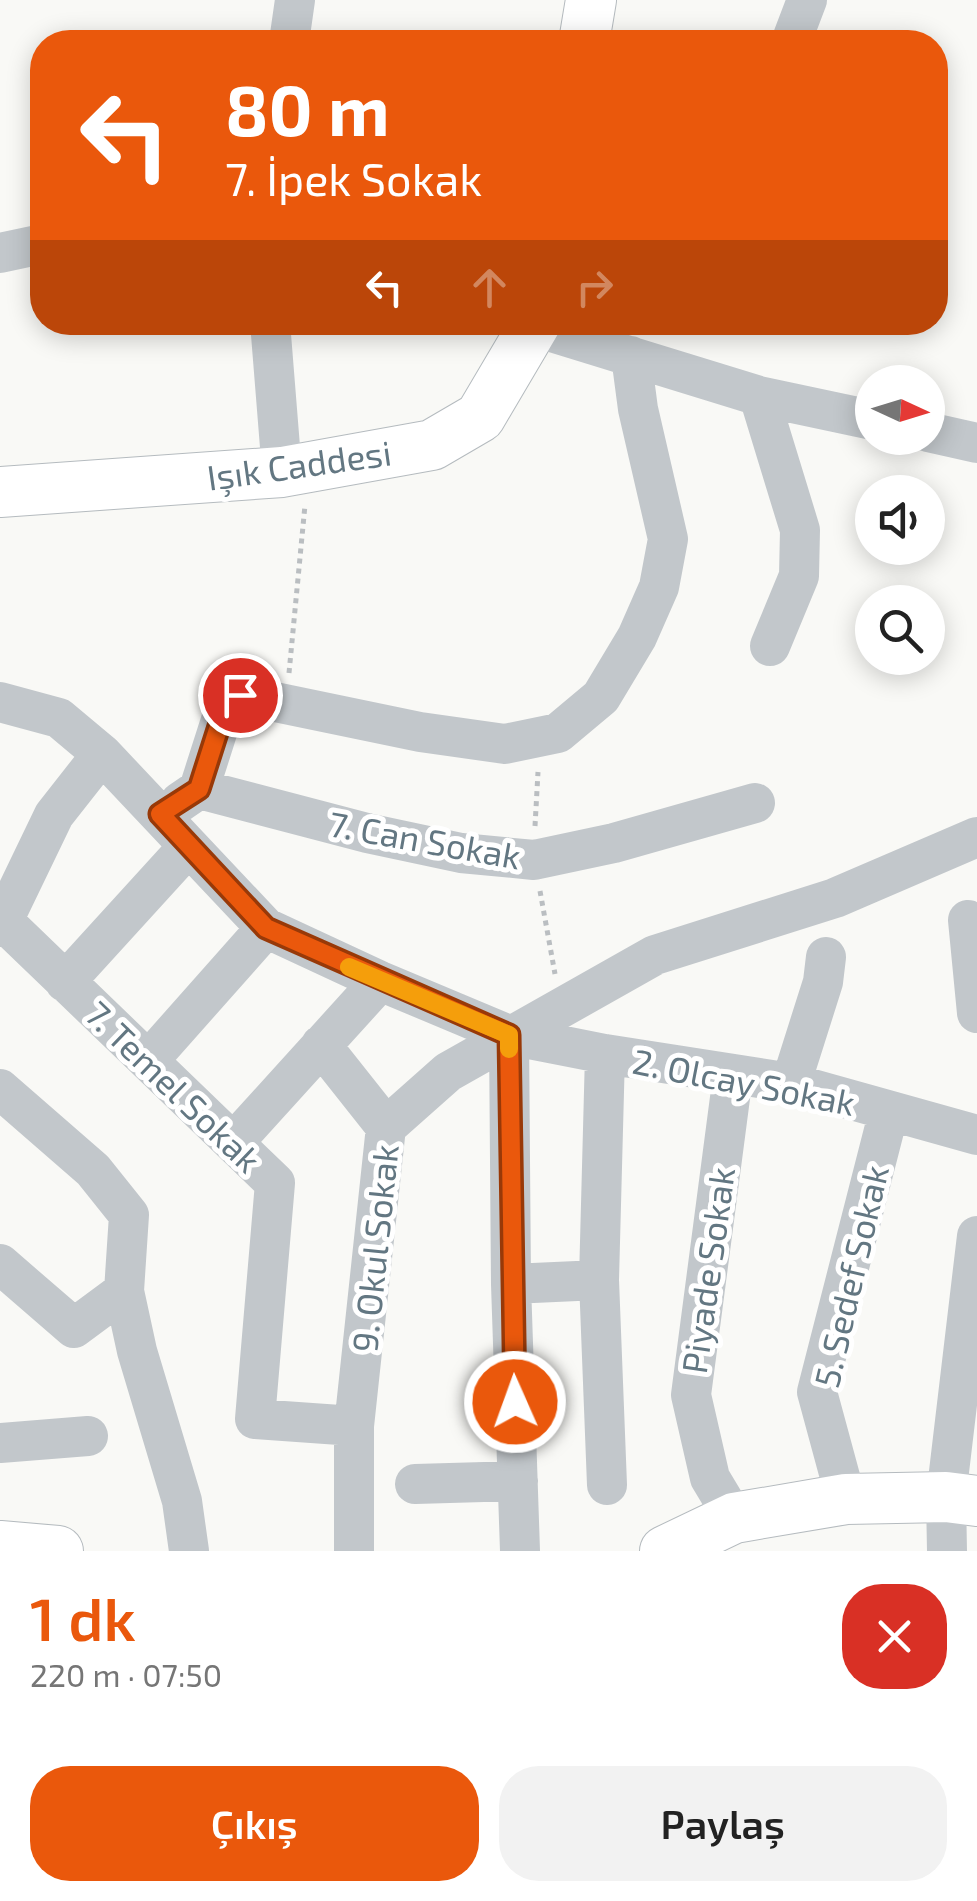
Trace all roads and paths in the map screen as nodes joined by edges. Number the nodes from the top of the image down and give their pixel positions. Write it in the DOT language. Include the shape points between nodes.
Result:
graph roads {
  1 [pos="295,0"];
  2 [pos="591,0"];
  3 [pos="807,0"];
  4 [pos="290,30"];
  5 [pos="586,30"];
  6 [pos="796,30"];
  7 [pos="30,247"];
  8 [pos="0,253"];
  9 [pos="272,335"];
  10 [pos="530,335"];
  11 [pos="567,335"];
  12 [pos="631,356"];
  13 [pos="759,396"];
  14 [pos="855,416"];
  15 [pos="945,436"];
  16 [pos="977,443"];
  17 [pos="296,470"];
  18 [pos="0,492"];
  19 [pos="770,646"];
  20 [pos="0,702"];
  21 [pos="286,704"];
  22 [pos="540,737"];
  23 [pos="102,754"];
  24 [pos="199,789"];
  25 [pos="755,804"];
  26 [pos="160,814"];
  27 [pos="977,837"];
  28 [pos="188,847"];
  29 [pos="534,860"];
  30 [pos="968,920"];
  31 [pos="2,925"];
  32 [pos="266,928"];
  33 [pos="826,957"];
  34 [pos="380,981"];
  35 [pos="66,982"];
  36 [pos="562,1006"];
  37 [pos="977,1013"];
  38 [pos="509,1035"];
  39 [pos="320,1045"];
  40 [pos="605,1054"];
  41 [pos="149,1060"];
  42 [pos="734,1074"];
  43 [pos="791,1083"];
  44 [pos="0,1088"];
  45 [pos="889,1110"];
  46 [pos="386,1128"];
  47 [pos="977,1135"];
  48 [pos="234,1142"];
  49 [pos="977,1236"];
  50 [pos="0,1264"];
  51 [pos="599,1280"];
  52 [pos="511,1284"];
  53 [pos="124,1291"];
  54 [pos="968,1379"];
  55 [pos="354,1426"];
  56 [pos="88,1436"];
  57 [pos="0,1444"];
  58 [pos="518,1481"];
  59 [pos="416,1484"];
  60 [pos="608,1485"];
  61 [pos="846,1499"];
  62 [pos="962,1499"];
  63 [pos="734,1518"];
  64 [pos="0,1546"];
  65 [pos="58,1551"];
  66 [pos="189,1551"];
  67 [pos="354,1551"];
  68 [pos="520,1551"];
  69 [pos="665,1551"];
  70 [pos="948,1551"];
  1 -- 4 [label="street"];
  2 -- 5 [label="main road"];
  3 -- 6 [label="street"];
  7 -- 8 [label="street"];
  9 -- 17 [label="street"];
  10 -- 17 [label="main road, Işık Caddesi" via="480,417 432,445"];
  11 -- 12 [label="street"];
  12 -- 13 [label="street"];
  12 -- 22 [label="street" via="668,538 659,586 638,637 600,697 558,733"];
  13 -- 14 [label="street"];
  13 -- 19 [label="street" via="800,530 799,576"];
  15 -- 16 [label="street"];
  17 -- 18 [label="main road, Işık Caddesi"];
  17 -- 21 [label="path"];
  20 -- 23 [label="street" via="59,718"];
  21 -- 22 [label="street" via="505,744"];
  21 -- 24 [label="street" via="240,695 222,717"];
  22 -- 29 [label="path"];
  23 -- 26 [label="street"];
  23 -- 31 [label="street" via="54,815"];
  24 -- 26 [label="street"];
  24 -- 29 [label="street, 7. Can Sokak" via="461,853"];
  25 -- 29 [label="street, 7. Can Sokak"];
  26 -- 28 [label="street"];
  27 -- 36 [label="street, 9. Okul Sokak" via="835,898 655,955"];
  28 -- 32 [label="street"];
  28 -- 35 [label="street"];
  29 -- 36 [label="path"];
  30 -- 37 [label="street"];
  31 -- 35 [label="street, 7. Temel Sokak"];
  32 -- 34 [label="street, 2. Olcay Sokak"];
  32 -- 41 [label="street"];
  33 -- 43 [label="street"];
  34 -- 38 [label="street, 2. Olcay Sokak"];
  34 -- 39 [label="street"];
  35 -- 41 [label="street, 7. Temel Sokak"];
  36 -- 38 [label="street, 9. Okul Sokak"];
  38 -- 40 [label="street, 2. Olcay Sokak"];
  38 -- 46 [label="street, 9. Okul Sokak" via="448,1072"];
  38 -- 52 [label="street"];
  39 -- 46 [label="street"];
  39 -- 48 [label="street"];
  40 -- 42 [label="street, 2. Olcay Sokak"];
  40 -- 51 [label="street"];
  41 -- 48 [label="street, 7. Temel Sokak"];
  42 -- 43 [label="street, 2. Olcay Sokak"];
  42 -- 63 [label="street, Piyade Sokak" via="691,1395 710,1478"];
  43 -- 45 [label="street, 2. Olcay Sokak"];
  44 -- 53 [label="street" via="93,1170 129,1215"];
  45 -- 47 [label="street, 2. Olcay Sokak"];
  45 -- 61 [label="street, 5. Sedef Sokak" via="817,1392"];
  46 -- 55 [label="street, 9. Okul Sokak"];
  48 -- 55 [label="street, 7. Temel Sokak" via="275,1183 255,1419"];
  49 -- 54 [label="street"];
  50 -- 53 [label="street" via="74,1328"];
  51 -- 52 [label="street"];
  51 -- 60 [label="street"];
  52 -- 58 [label="street"];
  53 -- 66 [label="street" via="182,1501"];
  54 -- 62 [label="street"];
  55 -- 67 [label="street, 9. Okul Sokak"];
  56 -- 57 [label="street"];
  58 -- 59 [label="street"];
  58 -- 68 [label="street"];
  61 -- 62 [label="main road"];
  61 -- 63 [label="main road"];
  62 -- 70 [label="street"];
  63 -- 69 [label="main road"];
  64 -- 65 [label="main road"];
}
